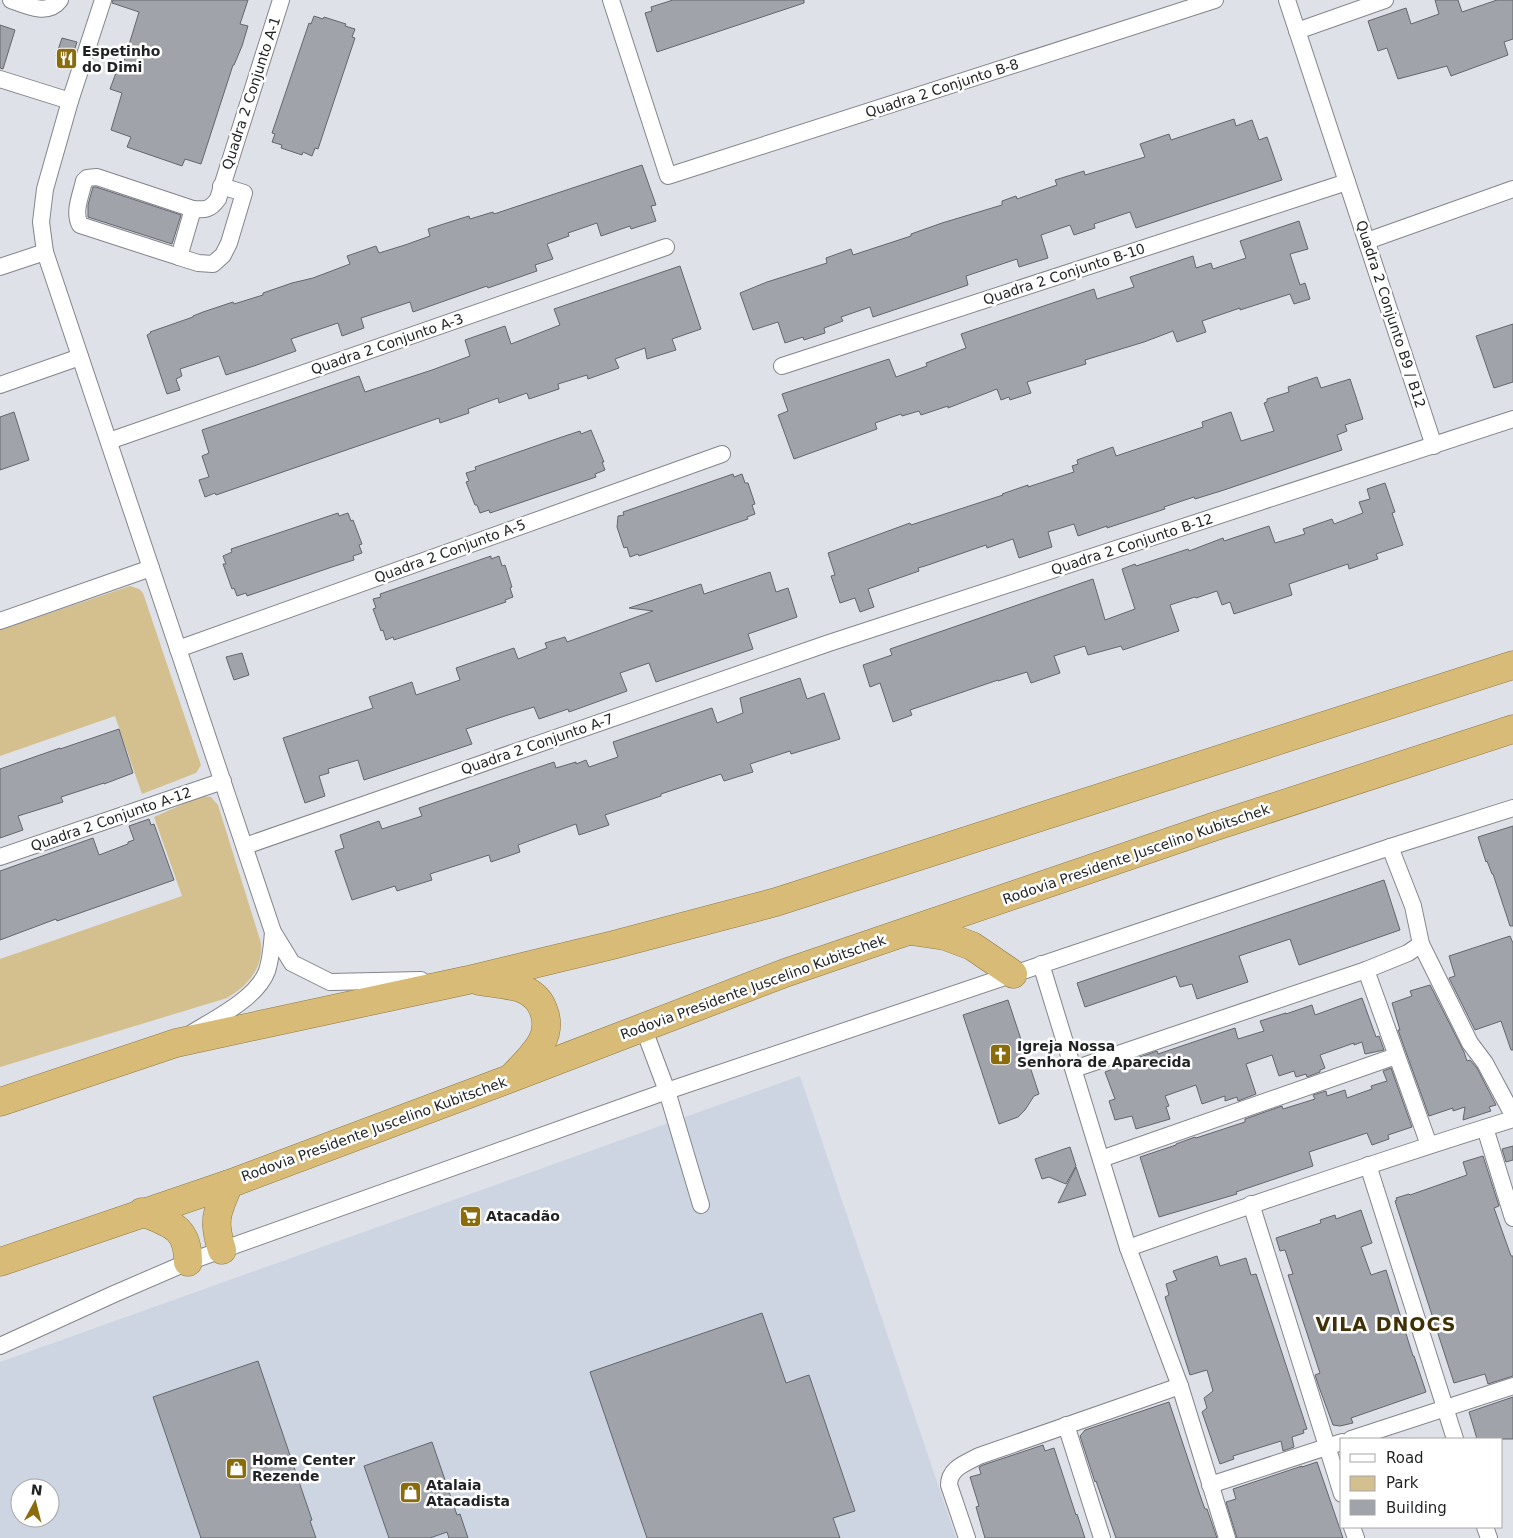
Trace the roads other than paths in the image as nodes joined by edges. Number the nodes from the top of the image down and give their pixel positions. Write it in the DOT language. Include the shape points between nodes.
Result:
graph roads {
  1 [pos="11,0"];
  2 [pos="60,0"];
  3 [pos="103,0"];
  4 [pos="281,0"];
  5 [pos="611,0"];
  6 [pos="1215,0"];
  7 [pos="1286,0"];
  8 [pos="1385,0"];
  9 [pos="1297,31"];
  10 [pos="0,79"];
  11 [pos="70,101"];
  12 [pos="1347,182"];
  13 [pos="221,186"];
  14 [pos="1513,189"];
  15 [pos="192,209"];
  16 [pos="1367,242"];
  17 [pos="666,247"];
  18 [pos="45,252"];
  19 [pos="178,257"];
  20 [pos="0,267"];
  21 [pos="80,357"];
  22 [pos="782,366"];
  23 [pos="0,385"];
  24 [pos="1513,419"];
  25 [pos="109,441"];
  26 [pos="1434,446"];
  27 [pos="722,454"];
  28 [pos="151,568"];
  29 [pos="0,621"];
  30 [pos="829,642"];
  31 [pos="178,649"];
  32 [pos="1513,665"];
  33 [pos="1513,729"];
  34 [pos="223,781"];
  35 [pos="1513,808"];
  36 [pos="245,846"];
  37 [pos="1390,847"];
  38 [pos="0,857"];
  39 [pos="909,930"];
  40 [pos="273,932"];
  41 [pos="1422,944"];
  42 [pos="1041,964"];
  43 [pos="1366,970"];
  44 [pos="1013,974"];
  45 [pos="468,980"];
  46 [pos="643,1027"];
  47 [pos="176,1043"];
  48 [pos="1396,1056"];
  49 [pos="1074,1069"];
  50 [pos="509,1079"];
  51 [pos="42,1087"];
  52 [pos="0,1088"];
  53 [pos="667,1091"];
  54 [pos="0,1102"];
  55 [pos="1513,1115"];
  56 [pos="1513,1120"];
  57 [pos="1485,1128"];
  58 [pos="1429,1145"];
  59 [pos="1101,1159"];
  60 [pos="1368,1165"];
  61 [pos="229,1184"];
  62 [pos="1252,1204"];
  63 [pos="701,1205"];
  64 [pos="142,1212"];
  65 [pos="1513,1218"];
  66 [pos="1128,1248"];
  67 [pos="222,1250"];
  68 [pos="0,1262"];
  69 [pos="188,1262"];
  70 [pos="0,1346"];
  71 [pos="1180,1386"];
  72 [pos="1513,1386"];
  73 [pos="1445,1409"];
  74 [pos="1066,1425"];
  75 [pos="1354,1438"];
  76 [pos="1455,1438"];
  77 [pos="1334,1445"];
  78 [pos="1340,1482"];
  79 [pos="1210,1485"];
  80 [pos="967,1538"];
  81 [pos="1102,1538"];
  82 [pos="1227,1538"];
  1 -- 2 [label="street" via="33,8 48,9"];
  3 -- 11 [label="street"];
  4 -- 13 [label="street, Quadra 2 Conjunto A-1"];
  5 -- 6 [label="street, Quadra 2 Conjunto B-8" via="668,176"];
  7 -- 9 [label="street, Quadra 2 Conjunto B9 / B12"];
  8 -- 9 [label="street"];
  9 -- 12 [label="street, Quadra 2 Conjunto B9 / B12"];
  10 -- 11 [label="street"];
  11 -- 18 [label="street" via="45,189 41,222"];
  12 -- 16 [label="street, Quadra 2 Conjunto B9 / B12"];
  12 -- 22 [label="street, Quadra 2 Conjunto B-10"];
  13 -- 15 [label="street, Quadra 2 Conjunto A-1" via="212,207"];
  13 -- 19 [label="street" via="244,193 223,255 213,264"];
  14 -- 16 [label="street"];
  15 -- 19 [label="street"];
  15 -- 19 [label="street" via="97,177 84,181 77,211 80,225"];
  16 -- 26 [label="street, Quadra 2 Conjunto B9 / B12"];
  17 -- 25 [label="street, Quadra 2 Conjunto A-3"];
  18 -- 20 [label="street"];
  18 -- 21 [label="street"];
  21 -- 23 [label="street"];
  21 -- 25 [label="street"];
  24 -- 26 [label="street, Quadra 2 Conjunto B-12"];
  25 -- 28 [label="street"];
  26 -- 30 [label="street, Quadra 2 Conjunto B-12"];
  27 -- 31 [label="street, Quadra 2 Conjunto A-5"];
  28 -- 29 [label="street"];
  28 -- 31 [label="street"];
  30 -- 36 [label="street, Quadra 2 Conjunto A-7"];
  31 -- 34 [label="street"];
  32 -- 45 [label="highway" via="776,902"];
  33 -- 39 [label="highway, Rodovia Presidente Juscelino Kubitschek"];
  34 -- 36 [label="street"];
  34 -- 38 [label="street, Quadra 2 Conjunto A-12"];
  35 -- 37 [label="street"];
  36 -- 40 [label="street"];
  37 -- 41 [label="street" via="1414,906"];
  37 -- 42 [label="street"];
  39 -- 44 [label="highway" via="945,936 972,946"];
  39 -- 46 [label="highway, Rodovia Presidente Juscelino Kubitschek" via="785,972"];
  40 -- 45 [label="street" via="292,963 330,982"];
  40 -- 47 [label="street" via="267,971 253,992"];
  41 -- 43 [label="street"];
  41 -- 55 [label="street" via="1470,1044 1485,1063"];
  42 -- 44 [label="street"];
  42 -- 49 [label="street"];
  43 -- 48 [label="street"];
  43 -- 49 [label="street"];
  44 -- 53 [label="street"];
  45 -- 47 [label="highway"];
  45 -- 50 [label="highway" via="524,989 541,1004 546,1016 546,1035 537,1052"];
  46 -- 50 [label="highway, Rodovia Presidente Juscelino Kubitschek"];
  46 -- 53 [label="street"];
  47 -- 51 [label="highway"];
  48 -- 58 [label="street"];
  48 -- 59 [label="street"];
  49 -- 59 [label="street"];
  50 -- 61 [label="highway, Rodovia Presidente Juscelino Kubitschek"];
  51 -- 52 [label="highway"];
  51 -- 54 [label="highway"];
  53 -- 63 [label="street"];
  53 -- 67 [label="street"];
  56 -- 57 [label="street"];
  57 -- 58 [label="street"];
  57 -- 65 [label="street"];
  58 -- 60 [label="street"];
  59 -- 66 [label="street"];
  60 -- 62 [label="street"];
  60 -- 73 [label="street"];
  61 -- 64 [label="highway, Rodovia Presidente Juscelino Kubitschek"];
  61 -- 67 [label="highway" via="216,1220"];
  62 -- 66 [label="street"];
  62 -- 77 [label="street"];
  64 -- 68 [label="highway, Rodovia Presidente Juscelino Kubitschek"];
  64 -- 69 [label="highway" via="172,1224 180,1231 186,1241"];
  66 -- 71 [label="street"];
  67 -- 69 [label="street"];
  69 -- 70 [label="street"];
  71 -- 74 [label="street"];
  71 -- 79 [label="street"];
  72 -- 73 [label="street"];
  73 -- 75 [label="street"];
  73 -- 76 [label="street"];
  74 -- 80 [label="street" via="979,1456 953,1470 949,1485"];
  74 -- 81 [label="street"];
  77 -- 78 [label="street"];
  77 -- 79 [label="street"];
  79 -- 82 [label="street"];
}
